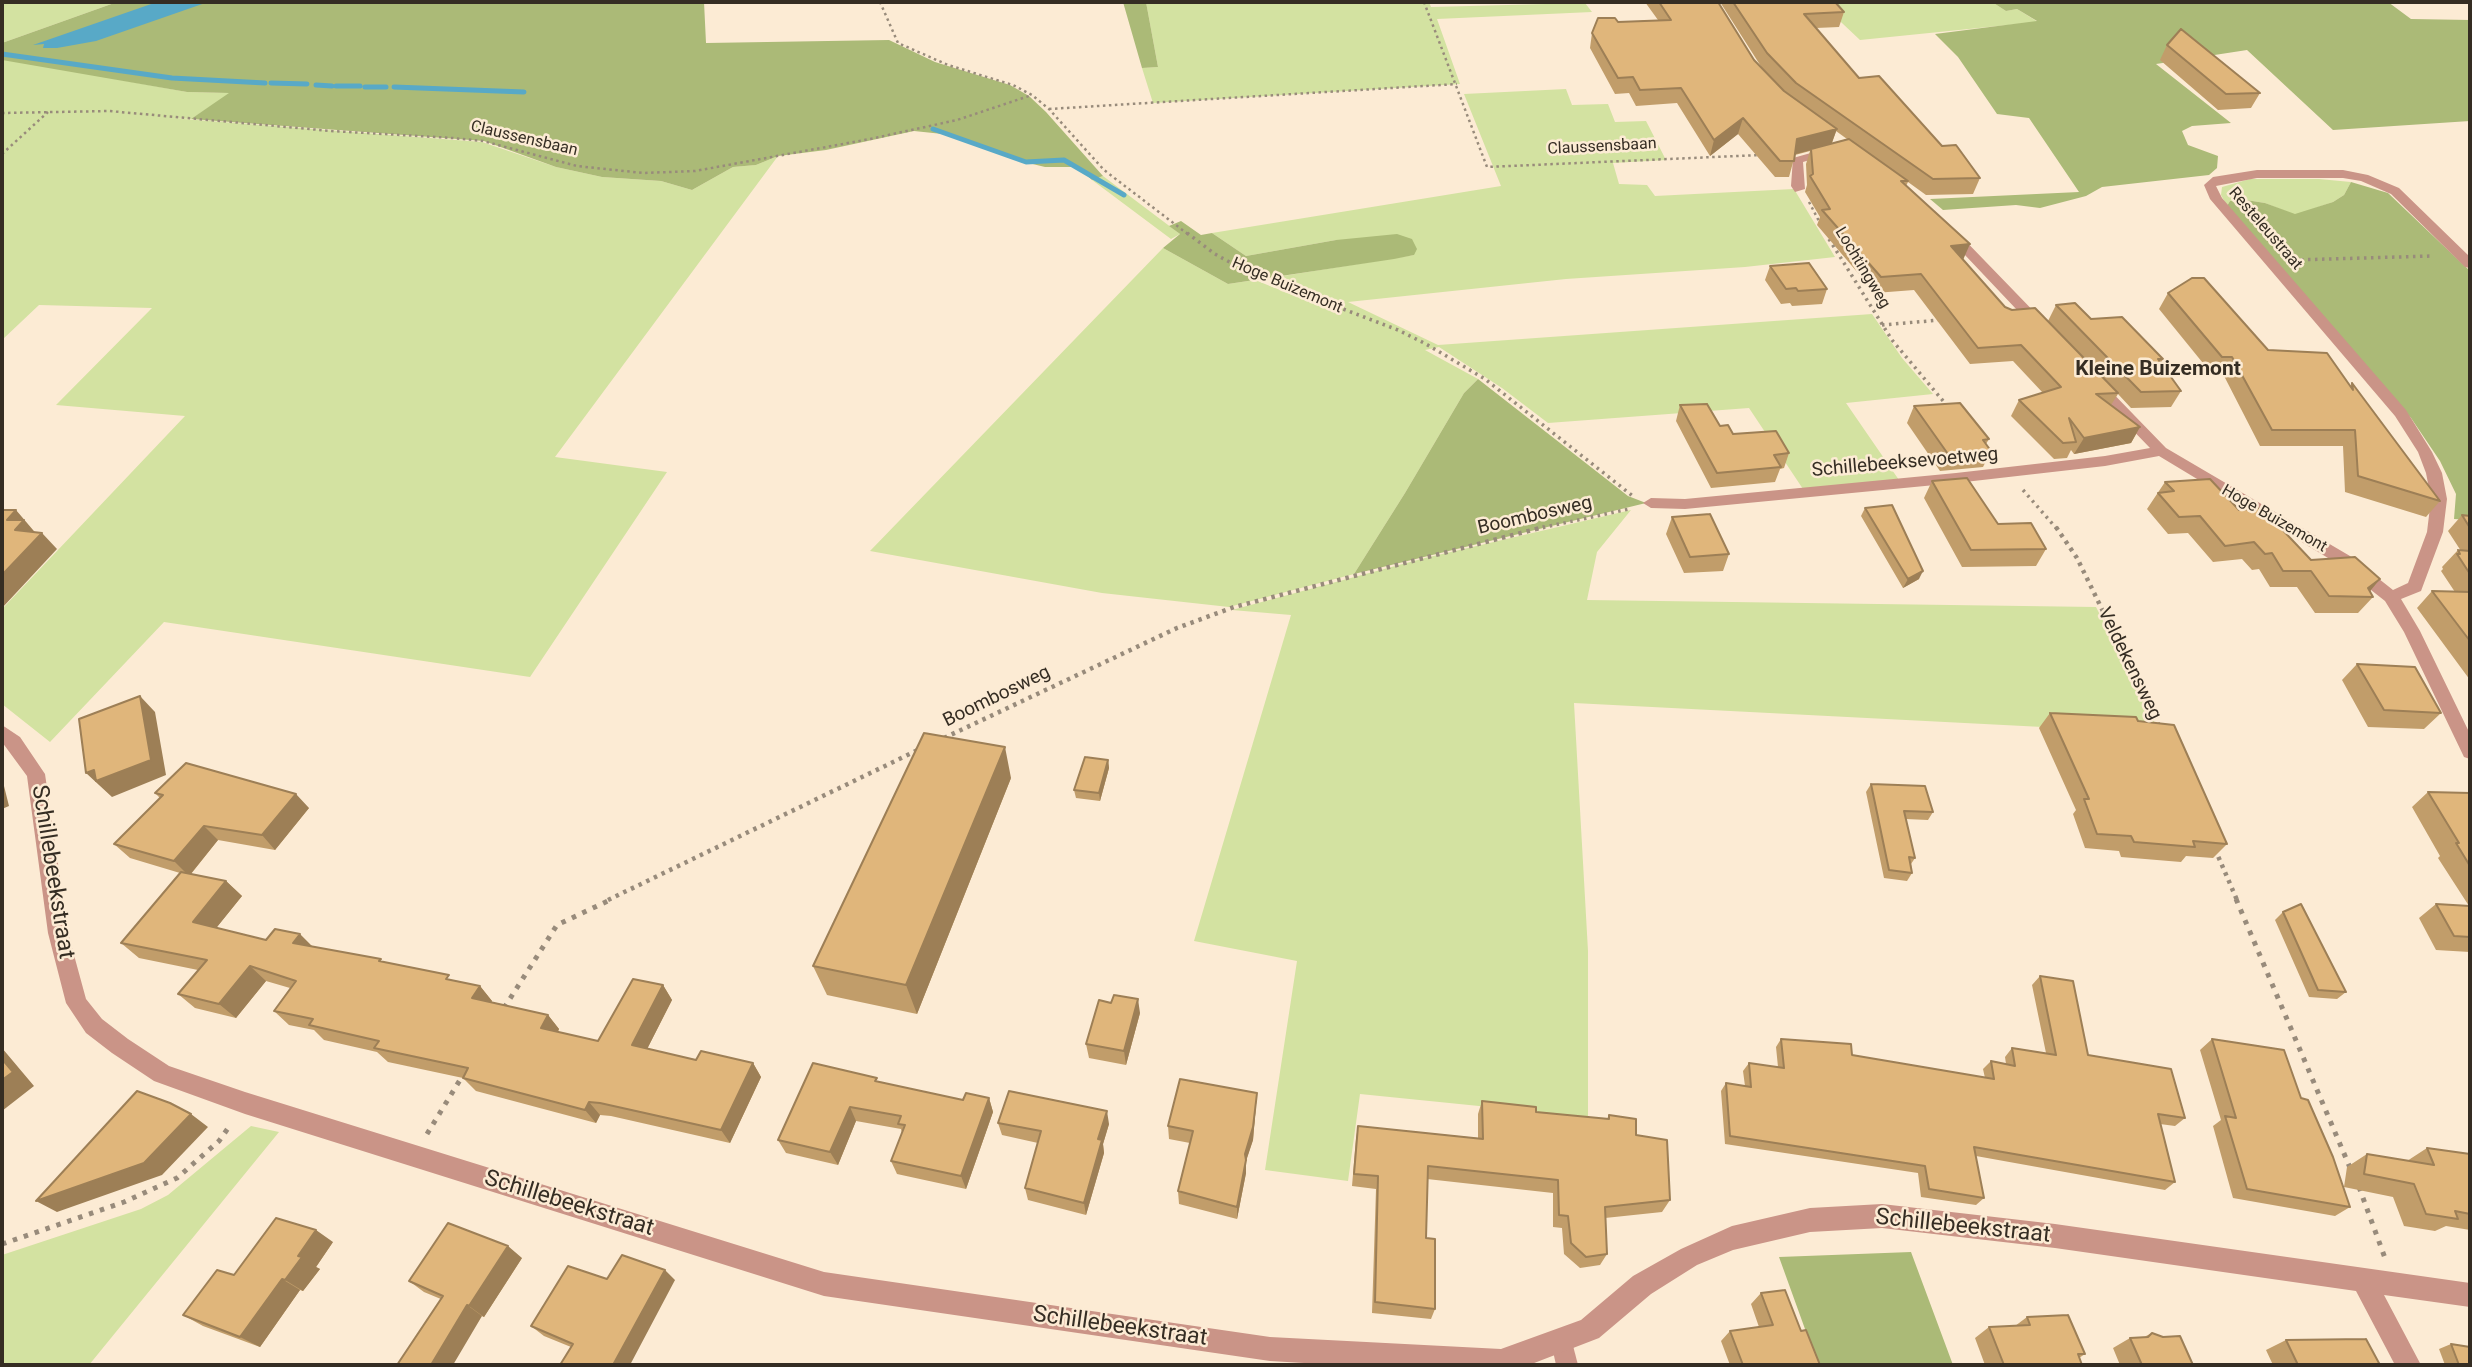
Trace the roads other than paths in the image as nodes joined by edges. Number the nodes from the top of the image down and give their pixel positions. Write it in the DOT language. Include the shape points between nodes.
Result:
graph roads {
  1 [pos="1825,132"];
  2 [pos="1799,189"];
  3 [pos="1937,218"];
  4 [pos="2470,264"];
  5 [pos="2046,333"];
  6 [pos="2085,372"];
  7 [pos="2161,450"];
  8 [pos="1651,503"];
  9 [pos="2391,597"];
  10 [pos="2,732"];
  11 [pos="2470,751"];
  12 [pos="2364,1281"];
  13 [pos="2470,1295"];
  14 [pos="1565,1354"];
  15 [pos="2408,1365"];
  1 -- 2 [label="street" via="1846,147 1797,160"];
  3 -- 5 [label="street"];
  4 -- 9 [label="street, Resteleustraat" via="2395,191 2364,178 2257,174 2210,185 2401,413 2425,452 2440,499 2435,532 2415,587"];
  6 -- 7 [label="street, Hoge Buizemont"];
  7 -- 8 [label="street, Schillebeeksevoetweg" via="2007,473 1685,504"];
  7 -- 9 [label="street, Hoge Buizemont" via="2344,560"];
  9 -- 11 [label="street, Hoge Buizemont"];
  10 -- 14 [label="street, Schillebeekstraat" via="36,774 58,933 78,1003 94,1026 162,1074 824,1284 1270,1349 1502,1362"];
  12 -- 13 [label="street, Schillebeekstraat"];
  12 -- 14 [label="street, Schillebeekstraat" via="1882,1216 1810,1220 1732,1238 1689,1257 1642,1285"];
  12 -- 15 [label="street"];
}
